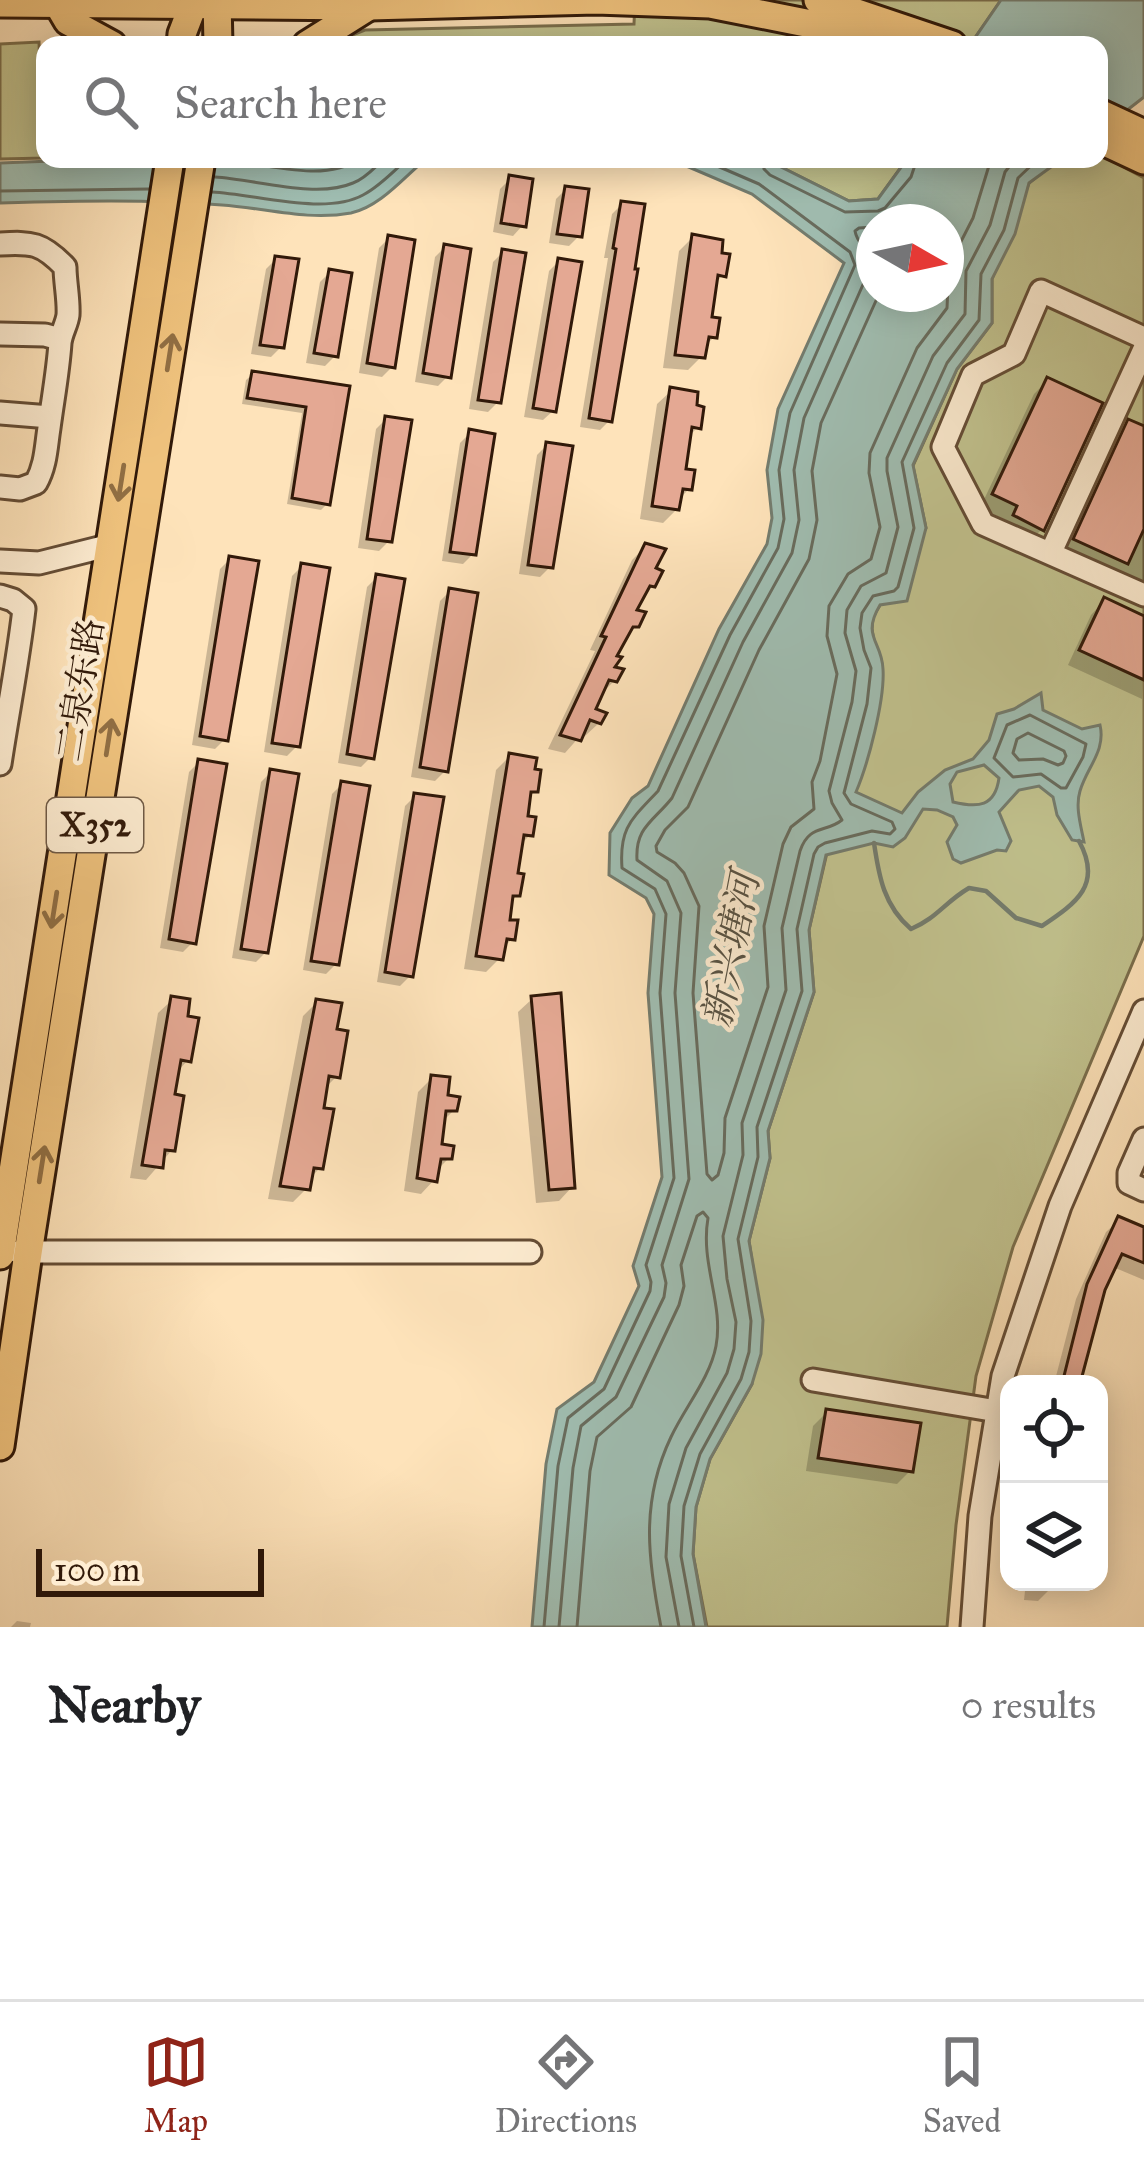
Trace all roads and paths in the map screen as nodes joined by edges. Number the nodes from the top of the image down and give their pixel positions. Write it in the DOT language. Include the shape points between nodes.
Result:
graph roads {
  1 [pos="818,0"];
  2 [pos="206,2"];
  3 [pos="0,4"];
  4 [pos="58,4"];
  5 [pos="369,6"];
  6 [pos="96,36"];
  7 [pos="182,36"];
  8 [pos="215,36"];
  9 [pos="321,36"];
  10 [pos="848,36"];
  11 [pos="925,36"];
  12 [pos="169,168"];
  13 [pos="199,168"];
  14 [pos="0,244"];
  15 [pos="0,334"];
  16 [pos="1144,338"];
  17 [pos="60,339"];
  18 [pos="1144,349"];
  19 [pos="0,413"];
  20 [pos="50,417"];
  21 [pos="0,487"];
  22 [pos="111,545"];
  23 [pos="1051,552"];
  24 [pos="0,561"];
  25 [pos="1144,595"];
  26 [pos="0,596"];
  27 [pos="9,634"];
  28 [pos="6,670"];
  29 [pos="4,706"];
  30 [pos="1,750"];
  31 [pos="1144,1011"];
  32 [pos="1144,1139"];
  33 [pos="1144,1190"];
  34 [pos="7,1251"];
  35 [pos="530,1252"];
  36 [pos="813,1380"];
  37 [pos="998,1412"];
  38 [pos="0,1446"];
  39 [pos="972,1627"];
  1 -- 11 [label="main road"];
  2 -- 4 [label="main road"];
  2 -- 5 [label="main road"];
  2 -- 7 [label="main road"];
  2 -- 8 [label="main road"];
  3 -- 4 [label="main road"];
  4 -- 6 [label="main road" via="68,21"];
  5 -- 9 [label="main road"];
  5 -- 10 [label="main road" via="710,4"];
  12 -- 22 [label="main road, 二泉东路 / X352, one-way"];
  34 -- 13 [label="main road, 二泉东路 / X352, one-way"];
  14 -- 17 [label="street" via="48,249 65,267 68,316"];
  15 -- 17 [label="street"];
  16 -- 23 [label="street" via="1041,291 1014,354 973,375 943,447 983,524"];
  17 -- 20 [label="street"];
  18 -- 23 [label="street"];
  19 -- 20 [label="street"];
  20 -- 21 [label="street" via="36,483"];
  22 -- 24 [label="street" via="39,563"];
  22 -- 34 [label="main road, 二泉东路 / X352, one-way"];
  23 -- 25 [label="street"];
  26 -- 27 [label="street" via="24,609"];
  27 -- 28 [label="street" via="18,659"];
  28 -- 29 [label="street" via="13,696"];
  29 -- 30 [label="street"];
  31 -- 37 [label="street" via="1060,1206"];
  32 -- 33 [label="street" via="1129,1183"];
  34 -- 35 [label="street"];
  34 -- 38 [label="main road, 二泉东路 / X352"];
  36 -- 37 [label="street"];
  37 -- 39 [label="street"];
}
